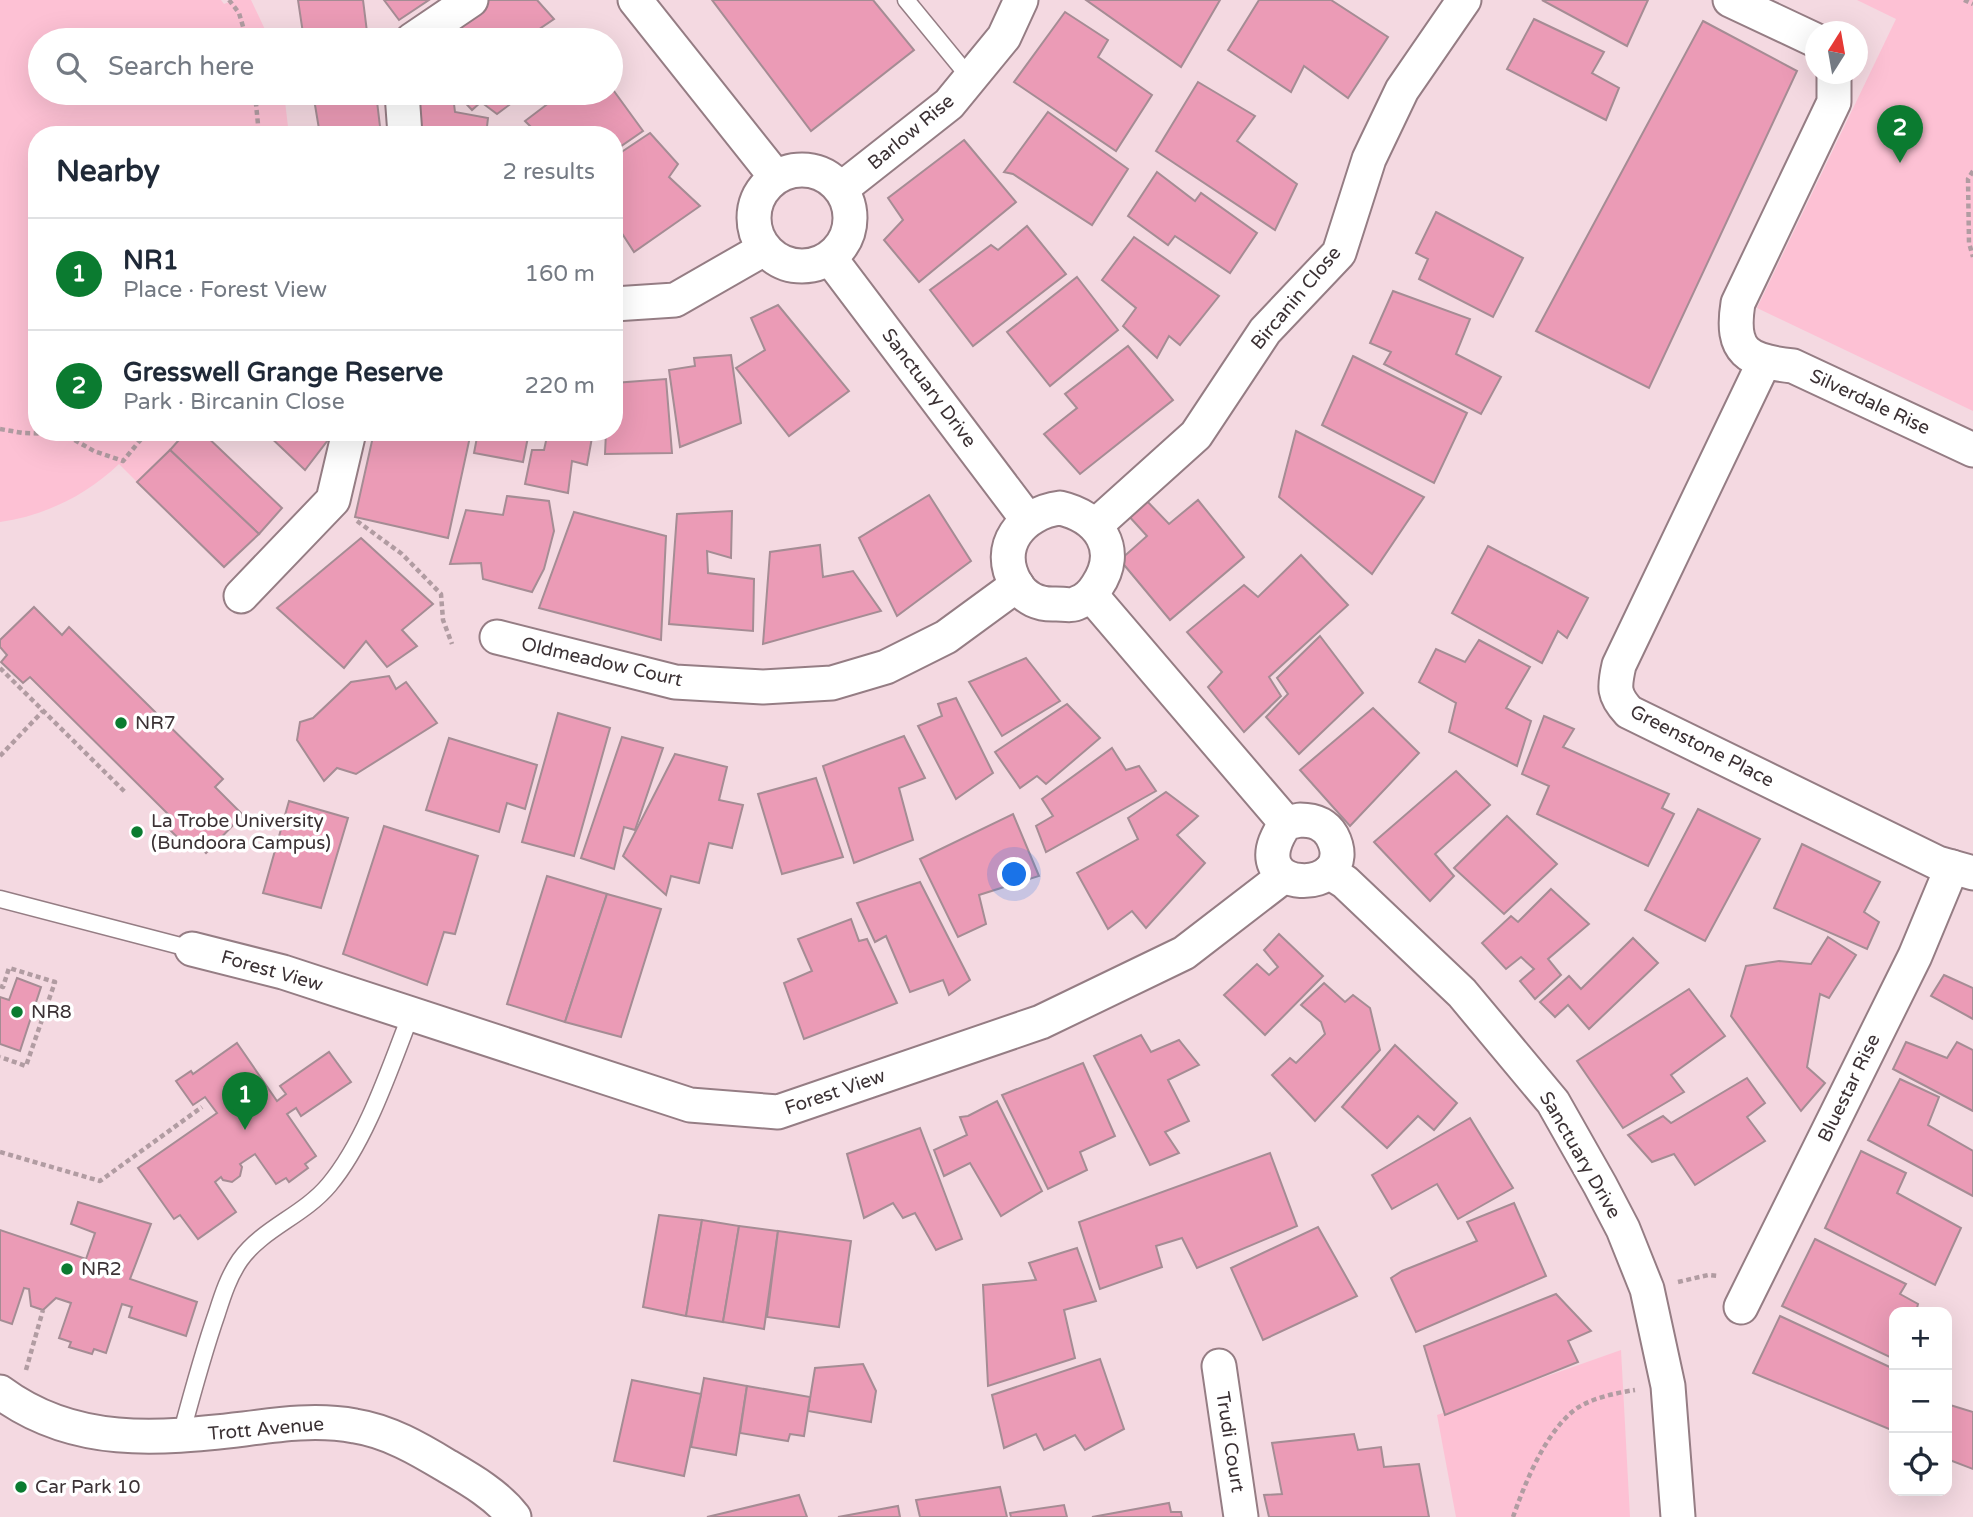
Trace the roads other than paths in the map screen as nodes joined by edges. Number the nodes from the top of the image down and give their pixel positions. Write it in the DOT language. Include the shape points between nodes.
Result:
graph roads {
  1 [pos="471,0"];
  2 [pos="635,0"];
  3 [pos="906,0"];
  4 [pos="1021,0"];
  5 [pos="1464,0"];
  6 [pos="1730,0"];
  7 [pos="430,28"];
  8 [pos="1805,35"];
  9 [pos="970,78"];
  10 [pos="1834,84"];
  11 [pos="403,105"];
  12 [pos="404,126"];
  13 [pos="775,176"];
  14 [pos="841,189"];
  15 [pos="764,249"];
  16 [pos="830,258"];
  17 [pos="623,303"];
  18 [pos="1764,362"];
  19 [pos="347,441"];
  20 [pos="1973,450"];
  21 [pos="1027,519"];
  22 [pos="1096,525"];
  23 [pos="1017,585"];
  24 [pos="1091,595"];
  25 [pos="241,596"];
  26 [pos="497,637"];
  27 [pos="1286,823"];
  28 [pos="1963,870"];
  29 [pos="1329,872"];
  30 [pos="1284,876"];
  31 [pos="0,899"];
  32 [pos="192,949"];
  33 [pos="411,1014"];
  34 [pos="1746,1297"];
  35 [pos="1219,1366"];
  36 [pos="8,1398"];
  37 [pos="181,1435"];
  38 [pos="514,1517"];
  39 [pos="1241,1517"];
  40 [pos="1678,1517"];
  1 -- 7 [label="street"];
  2 -- 13 [label="street"];
  3 -- 9 [label="lane"];
  4 -- 9 [label="street, Barlow Rise" via="1004,37"];
  5 -- 22 [label="street, Bircanin Close" via="1402,90 1369,159 1339,253 1265,331 1196,435"];
  6 -- 8 [label="street"];
  9 -- 14 [label="street, Barlow Rise" via="949,104"];
  10 -- 18 [label="street" via="1834,102 1738,303 1738,341 1748,355"];
  11 -- 12 [label="street"];
  13 -- 14 [label="street" via="808,170 824,174"];
  13 -- 15 [label="street" via="756,201 752,218"];
  14 -- 16 [label="street" via="851,220 847,237"];
  15 -- 16 [label="street" via="781,262 798,267"];
  15 -- 17 [label="street" via="675,300"];
  16 -- 21 [label="street, Sanctuary Drive"];
  18 -- 20 [label="street, Silverdale Rise" via="1793,366"];
  18 -- 28 [label="street, Greenstone Place" via="1619,665 1617,699 1629,712 1938,863"];
  19 -- 25 [label="street" via="333,500"];
  21 -- 22 [label="street" via="1060,508 1077,512"];
  21 -- 23 [label="street" via="1009,552"];
  22 -- 24 [label="street" via="1108,558 1105,574"];
  23 -- 24 [label="street" via="1042,605 1076,604"];
  23 -- 26 [label="street, Oldmeadow Court" via="946,637 886,667 832,683 763,687 675,682"];
  24 -- 27 [label="street"];
  27 -- 29 [label="street" via="1310,820 1329,831 1336,851"];
  27 -- 30 [label="street" via="1273,846 1273,857"];
  28 -- 34 [label="street, Bluestar Rise" via="1915,956"];
  29 -- 30 [label="street" via="1308,882"];
  29 -- 40 [label="street, Sanctuary Drive" via="1462,993 1553,1102 1623,1229 1647,1289 1668,1386"];
  30 -- 33 [label="street, Forest View" via="1184,953 1041,1022 778,1112 690,1105"];
  31 -- 32 [label="lane"];
  32 -- 33 [label="street, Forest View" via="283,972"];
  33 -- 37 [label="lane" via="360,1137 340,1170 304,1209 255,1241 229,1278"];
  35 -- 39 [label="street, Trudi Court"];
  36 -- 37 [label="street, Trott Avenue" via="72,1428 135,1437"];
  37 -- 38 [label="street, Trott Avenue" via="312,1422 357,1426 438,1460 494,1497"];
}
